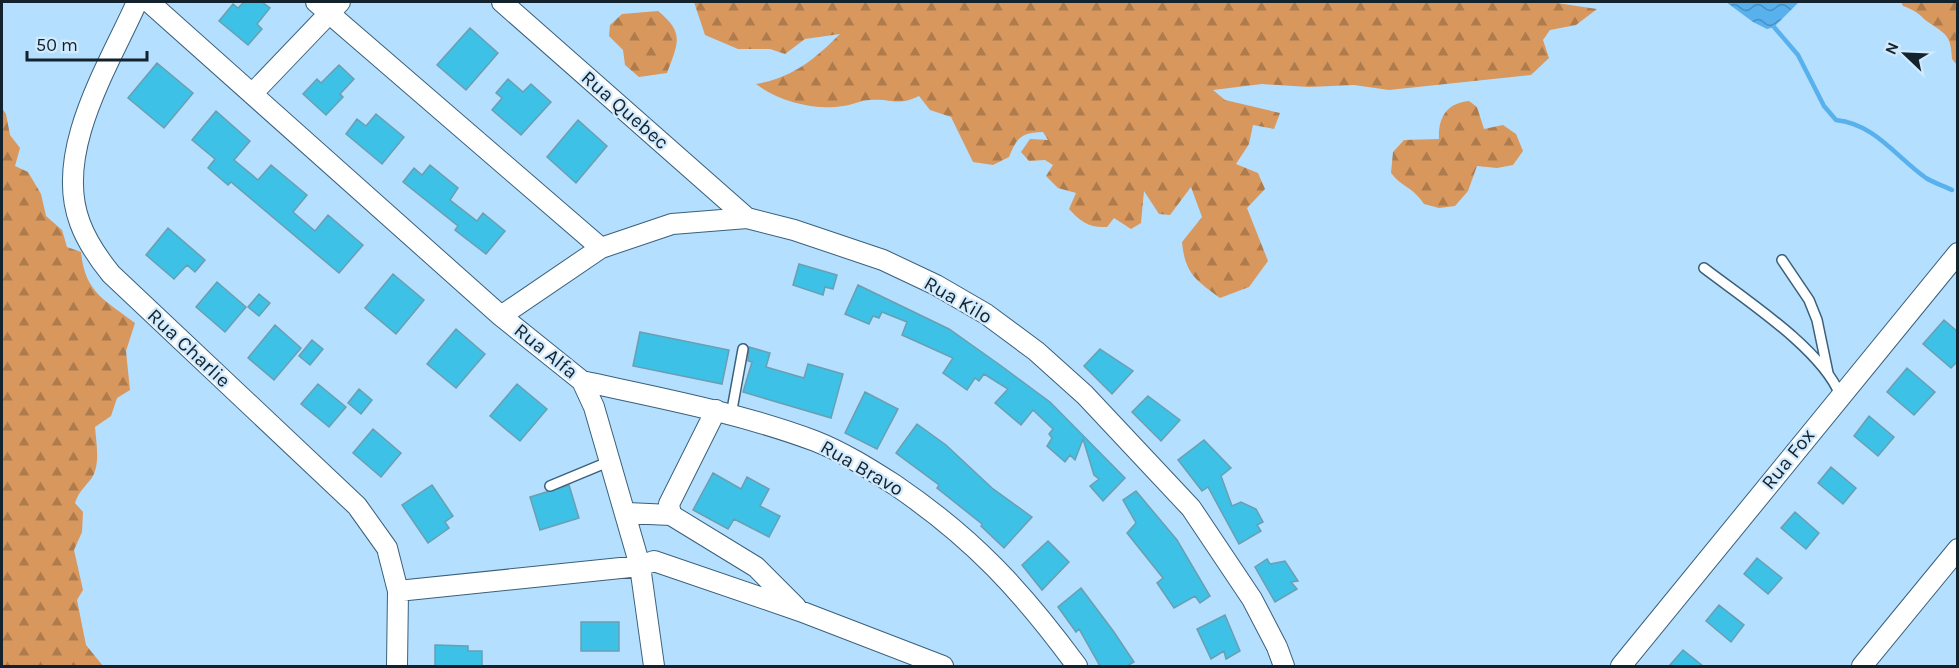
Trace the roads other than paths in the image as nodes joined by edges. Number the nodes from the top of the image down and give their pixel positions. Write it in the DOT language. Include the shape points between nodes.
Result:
graph roads {
  1 [pos="137,2"];
  2 [pos="149,2"];
  3 [pos="502,2"];
  4 [pos="328,6"];
  5 [pos="252,94"];
  6 [pos="747,218"];
  7 [pos="601,248"];
  8 [pos="1958,253"];
  9 [pos="1782,260"];
  10 [pos="1704,268"];
  11 [pos="501,316"];
  12 [pos="743,350"];
  13 [pos="1828,373"];
  14 [pos="582,381"];
  15 [pos="1840,395"];
  16 [pos="723,412"];
  17 [pos="608,462"];
  18 [pos="550,486"];
  19 [pos="627,513"];
  20 [pos="671,515"];
  21 [pos="1958,549"];
  22 [pos="640,566"];
  23 [pos="398,591"];
  24 [pos="800,611"];
  25 [pos="397,666"];
  26 [pos="654,666"];
  27 [pos="944,666"];
  28 [pos="1077,666"];
  29 [pos="1284,666"];
  30 [pos="1621,666"];
  31 [pos="1862,666"];
  1 -- 23 [label="street, Rua Charlie" via="80,134 73,190 79,222 92,249 111,274 357,506 387,548"];
  2 -- 5 [label="street, Rua Alfa"];
  3 -- 6 [label="street, Rua Quebec"];
  4 -- 5 [label="street"];
  4 -- 7 [label="street"];
  5 -- 11 [label="street, Rua Alfa"];
  6 -- 7 [label="street, Rua Kilo" via="672,224"];
  6 -- 29 [label="street, Rua Kilo" via="882,260 987,314 1036,351 1092,403 1191,508 1252,599"];
  7 -- 11 [label="street, Rua Kilo"];
  8 -- 15 [label="street, Rua Fox"];
  9 -- 13 [label="lane" via="1809,300"];
  10 -- 13 [label="lane" via="1782,329"];
  11 -- 14 [label="street, Rua Alfa"];
  12 -- 16 [label="lane"];
  13 -- 15 [label="lane"];
  14 -- 16 [label="street, Rua Bravo"];
  14 -- 17 [label="street, Rua Alfa" via="594,408"];
  15 -- 30 [label="street, Rua Fox"];
  16 -- 20 [label="street" via="669,504"];
  16 -- 28 [label="street, Rua Bravo" via="816,441 867,467 924,505 1002,572"];
  17 -- 18 [label="lane"];
  17 -- 19 [label="street, Rua Alfa"];
  19 -- 20 [label="street"];
  19 -- 22 [label="street, Rua Alfa"];
  20 -- 24 [label="street" via="756,567"];
  21 -- 31 [label="street"];
  22 -- 23 [label="street"];
  22 -- 24 [label="street" via="646,561 665,563"];
  22 -- 26 [label="street, Rua Alfa"];
  23 -- 25 [label="street, Rua Charlie"];
  24 -- 27 [label="street"];
}
